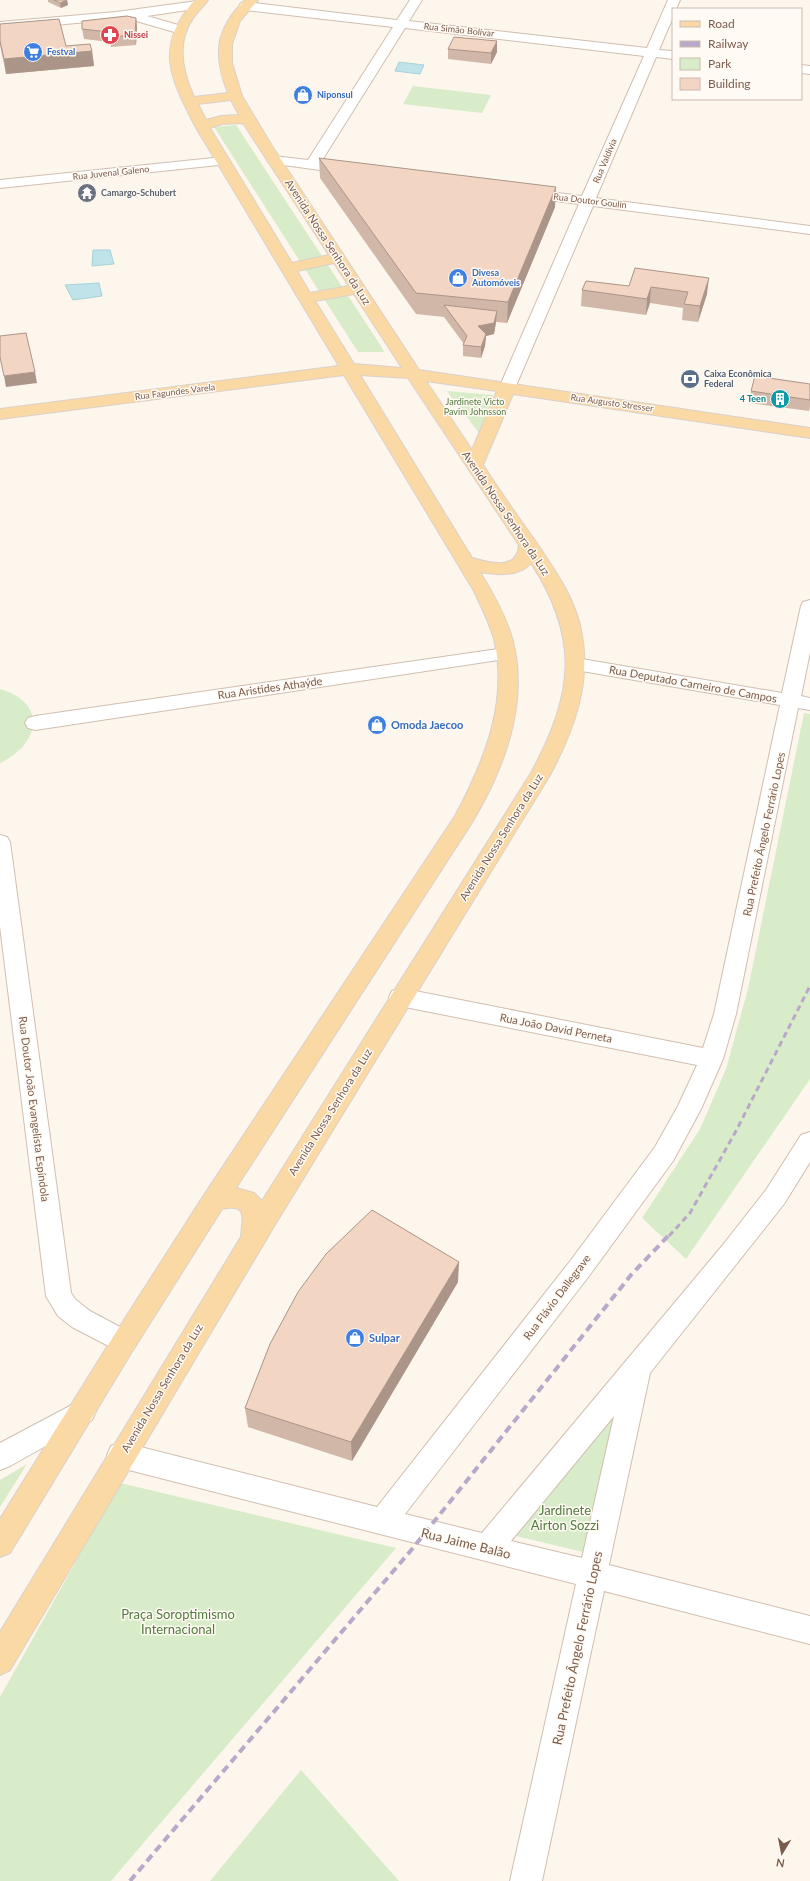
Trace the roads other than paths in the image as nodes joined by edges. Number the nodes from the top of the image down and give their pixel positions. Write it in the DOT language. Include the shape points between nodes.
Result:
graph roads {
  1 [pos="416,0"];
  2 [pos="674,0"];
  3 [pos="200,3"];
  4 [pos="248,3"];
  5 [pos="116,16"];
  6 [pos="401,24"];
  7 [pos="0,26"];
  8 [pos="180,30"];
  9 [pos="652,52"];
  10 [pos="672,55"];
  11 [pos="235,95"];
  12 [pos="188,101"];
  13 [pos="249,119"];
  14 [pos="202,126"];
  15 [pos="274,160"];
  16 [pos="223,161"];
  17 [pos="312,165"];
  18 [pos="359,171"];
  19 [pos="0,184"];
  20 [pos="514,191"];
  21 [pos="588,201"];
  22 [pos="810,230"];
  23 [pos="339,258"];
  24 [pos="288,268"];
  25 [pos="359,289"];
  26 [pos="306,298"];
  27 [pos="350,369"];
  28 [pos="415,374"];
  29 [pos="507,388"];
  30 [pos="0,414"];
  31 [pos="810,433"];
  32 [pos="474,465"];
  33 [pos="528,545"];
  34 [pos="467,562"];
  35 [pos="810,606"];
  36 [pos="505,654"];
  37 [pos="576,664"];
  38 [pos="801,702"];
  39 [pos="35,723"];
  40 [pos="0,842"];
  41 [pos="400,997"];
  42 [pos="711,1059"];
  43 [pos="810,1142"];
  44 [pos="213,1202"];
  45 [pos="253,1237"];
  46 [pos="124,1342"];
  47 [pos="638,1368"];
  48 [pos="83,1411"];
  49 [pos="121,1455"];
  50 [pos="0,1457"];
  51 [pos="382,1522"];
  52 [pos="0,1544"];
  53 [pos="486,1548"];
  54 [pos="593,1575"];
  55 [pos="810,1630"];
  56 [pos="0,1660"];
  57 [pos="526,1881"];
  1 -- 6 [label="street"];
  2 -- 9 [label="street, Rua Valdívia"];
  3 -- 5 [label="street"];
  3 -- 8 [label="main road"];
  4 -- 6 [label="street, Rua Simão Bolívar"];
  4 -- 11 [label="main road, Avenida Nossa Senhora da Luz" via="230,26 225,50 226,67"];
  5 -- 7 [label="street"];
  5 -- 8 [label="street" via="145,18"];
  6 -- 9 [label="street, Rua Simão Bolívar"];
  6 -- 17 [label="street"];
  8 -- 12 [label="main road" via="176,62"];
  9 -- 10 [label="street, Rua Simão Bolívar"];
  9 -- 21 [label="street, Rua Valdívia"];
  11 -- 12 [label="main road"];
  11 -- 13 [label="main road, Avenida Nossa Senhora da Luz"];
  12 -- 14 [label="main road"];
  13 -- 14 [label="main road" via="221,120"];
  13 -- 15 [label="main road, Avenida Nossa Senhora da Luz"];
  14 -- 16 [label="main road"];
  15 -- 17 [label="street"];
  15 -- 23 [label="main road, Avenida Nossa Senhora da Luz"];
  16 -- 19 [label="street, Rua Juvenal Galeno"];
  16 -- 24 [label="main road"];
  17 -- 18 [label="street"];
  20 -- 21 [label="street, Rua Doutor Goulin"];
  21 -- 22 [label="street, Rua Doutor Goulin"];
  21 -- 29 [label="street, Rua Valdívia"];
  23 -- 24 [label="main road"];
  23 -- 25 [label="main road, Avenida Nossa Senhora da Luz"];
  24 -- 26 [label="main road"];
  25 -- 26 [label="main road"];
  25 -- 28 [label="main road, Avenida Nossa Senhora da Luz"];
  26 -- 27 [label="main road"];
  27 -- 28 [label="main road, Rua Fagundes Varela"];
  27 -- 30 [label="main road, Rua Fagundes Varela"];
  27 -- 34 [label="main road"];
  28 -- 29 [label="main road, Rua Augusto Stresser"];
  28 -- 32 [label="main road, Avenida Nossa Senhora da Luz"];
  29 -- 31 [label="main road, Rua Augusto Stresser"];
  29 -- 32 [label="main road"];
  32 -- 33 [label="main road, Avenida Nossa Senhora da Luz"];
  33 -- 34 [label="main road" via="526,557 510,567 481,568"];
  33 -- 37 [label="main road, Avenida Nossa Senhora da Luz" via="566,609 572,629"];
  34 -- 36 [label="main road" via="495,617"];
  35 -- 38 [label="street, Rua Prefeito Ângelo Ferrário Lopes"];
  36 -- 39 [label="street, Rua Aristides Athaýde"];
  36 -- 44 [label="main road" via="508,686 501,734 480,789 444,850"];
  37 -- 38 [label="street, Rua Deputado Carneiro de Campos"];
  37 -- 41 [label="main road, Avenida Nossa Senhora da Luz" via="569,709 554,751"];
  38 -- 42 [label="street, Rua Prefeito Ângelo Ferrário Lopes" via="725,1014"];
  40 -- 46 [label="street, Rua Doutor João Evangelista Espíndola" via="59,1296 67,1308 81,1319"];
  41 -- 42 [label="street, Rua João David Perneta"];
  41 -- 45 [label="main road, Avenida Nossa Senhora da Luz"];
  42 -- 51 [label="street, Rua Flávio Dallegrave" via="689,1109 664,1154 575,1274"];
  43 -- 47 [label="street" via="775,1197"];
  44 -- 45 [label="main road" via="222,1197 246,1200 253,1207 256,1216"];
  44 -- 46 [label="main road"];
  45 -- 49 [label="main road, Avenida Nossa Senhora da Luz"];
  46 -- 48 [label="main road"];
  47 -- 53 [label="street"];
  47 -- 54 [label="street, Rua Prefeito Ângelo Ferrário Lopes"];
  48 -- 50 [label="street"];
  48 -- 52 [label="main road"];
  49 -- 51 [label="street, Rua Jaime Balão"];
  49 -- 56 [label="main road, Avenida Nossa Senhora da Luz"];
  51 -- 53 [label="street, Rua Jaime Balão"];
  53 -- 54 [label="street, Rua Jaime Balão"];
  54 -- 55 [label="street, Rua Jaime Balão"];
  54 -- 57 [label="street, Rua Prefeito Ângelo Ferrário Lopes"];
}
